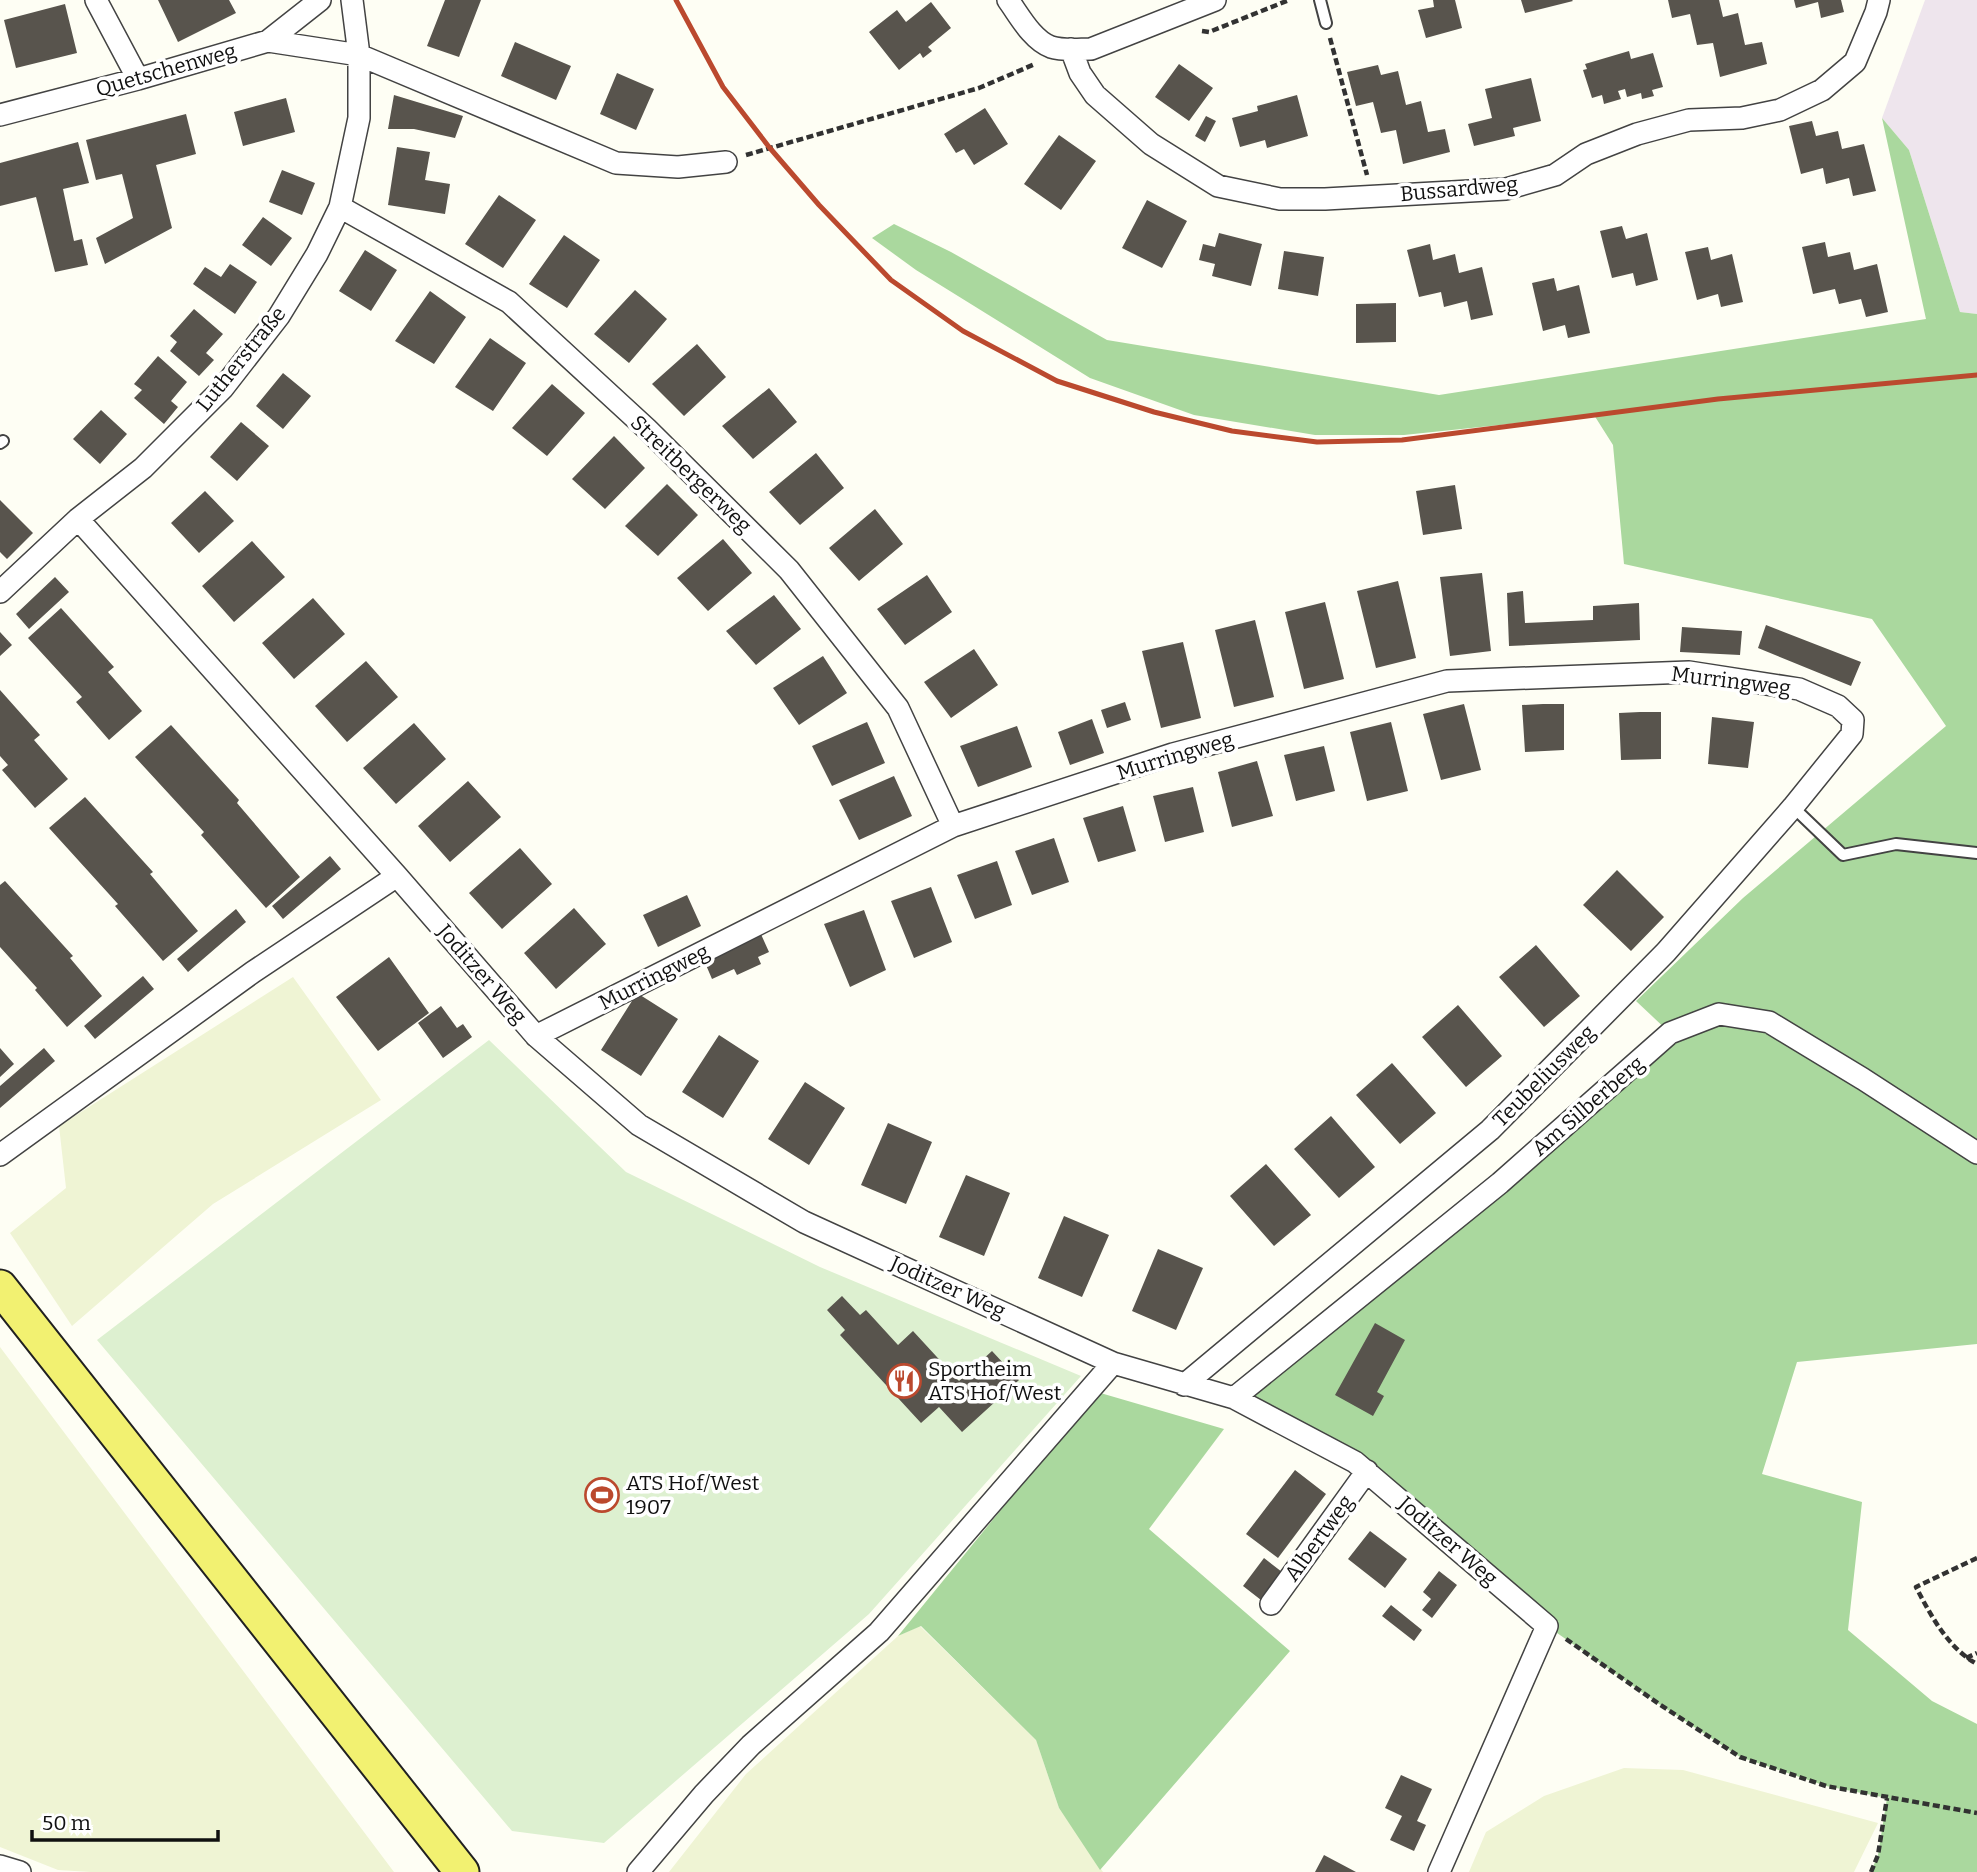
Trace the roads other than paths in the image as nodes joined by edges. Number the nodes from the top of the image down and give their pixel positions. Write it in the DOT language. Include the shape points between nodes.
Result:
graph roads {
  1 [pos="96,0"];
  2 [pos="320,0"];
  3 [pos="352,0"];
  4 [pos="1008,0"];
  5 [pos="1215,0"];
  6 [pos="1320,0"];
  7 [pos="1879,0"];
  8 [pos="1326,23"];
  9 [pos="268,41"];
  10 [pos="1071,49"];
  11 [pos="359,55"];
  12 [pos="138,79"];
  13 [pos="0,115"];
  14 [pos="726,162"];
  15 [pos="340,207"];
  16 [pos="78,519"];
  17 [pos="0,593"];
  18 [pos="1853,720"];
  19 [pos="1793,807"];
  20 [pos="953,826"];
  21 [pos="1977,853"];
  22 [pos="397,876"];
  23 [pos="536,1036"];
  24 [pos="1977,1153"];
  25 [pos="0,1155"];
  26 [pos="0,1287"];
  27 [pos="1113,1363"];
  28 [pos="1184,1385"];
  29 [pos="1234,1398"];
  30 [pos="1367,1471"];
  31 [pos="1271,1604"];
  32 [pos="0,1866"];
  33 [pos="20,1872"];
  34 [pos="462,1872"];
  35 [pos="638,1872"];
  36 [pos="1439,1872"];
  1 -- 12 [label="street"];
  2 -- 9 [label="street, Quetschenweg"];
  3 -- 11 [label="street, Lutherstraße"];
  4 -- 10 [label="street" via="1032,32 1050,46"];
  5 -- 10 [label="street" via="1091,49"];
  6 -- 8 [label="lane"];
  7 -- 10 [label="street, Bussardweg" via="1855,62 1822,90 1780,110 1742,118 1689,120 1637,134 1586,154 1555,174 1506,189 1280,199 1218,186 1151,144 1095,95"];
  9 -- 11 [label="street"];
  9 -- 12 [label="street, Quetschenweg"];
  11 -- 14 [label="street" via="616,163 678,167"];
  11 -- 15 [label="street, Lutherstraße" via="359,118"];
  12 -- 13 [label="street, Quetschenweg"];
  15 -- 16 [label="street, Lutherstraße" via="279,316 223,388 143,468"];
  15 -- 20 [label="street, Streitbergerweg" via="509,302 647,429 789,570 898,708"];
  16 -- 17 [label="street, Lutherstraße"];
  16 -- 22 [label="street, Joditzer Weg"];
  18 -- 19 [label="street, Teubeliusweg" via="1852,734"];
  18 -- 20 [label="street, Murringweg" via="1838,706 1799,689 1689,672 1447,681 1173,754"];
  19 -- 21 [label="lane" via="1843,855 1896,844"];
  19 -- 28 [label="street, Teubeliusweg" via="1666,953 1490,1130"];
  20 -- 23 [label="street, Murringweg"];
  22 -- 23 [label="street, Joditzer Weg"];
  22 -- 25 [label="street" via="253,972"];
  23 -- 27 [label="street, Joditzer Weg" via="639,1125 804,1222"];
  24 -- 29 [label="street, Am Silberberg" via="1769,1022 1719,1014 1671,1033 1500,1182"];
  26 -- 34 [label="main road"];
  27 -- 28 [label="street, Joditzer Weg"];
  27 -- 35 [label="street" via="912,1597 751,1745"];
  28 -- 29 [label="street, Joditzer Weg"];
  29 -- 30 [label="street, Joditzer Weg"];
  30 -- 31 [label="street, Albertweg"];
  30 -- 36 [label="street, Joditzer Weg" via="1547,1626"];
  32 -- 33 [label="street"];
}
